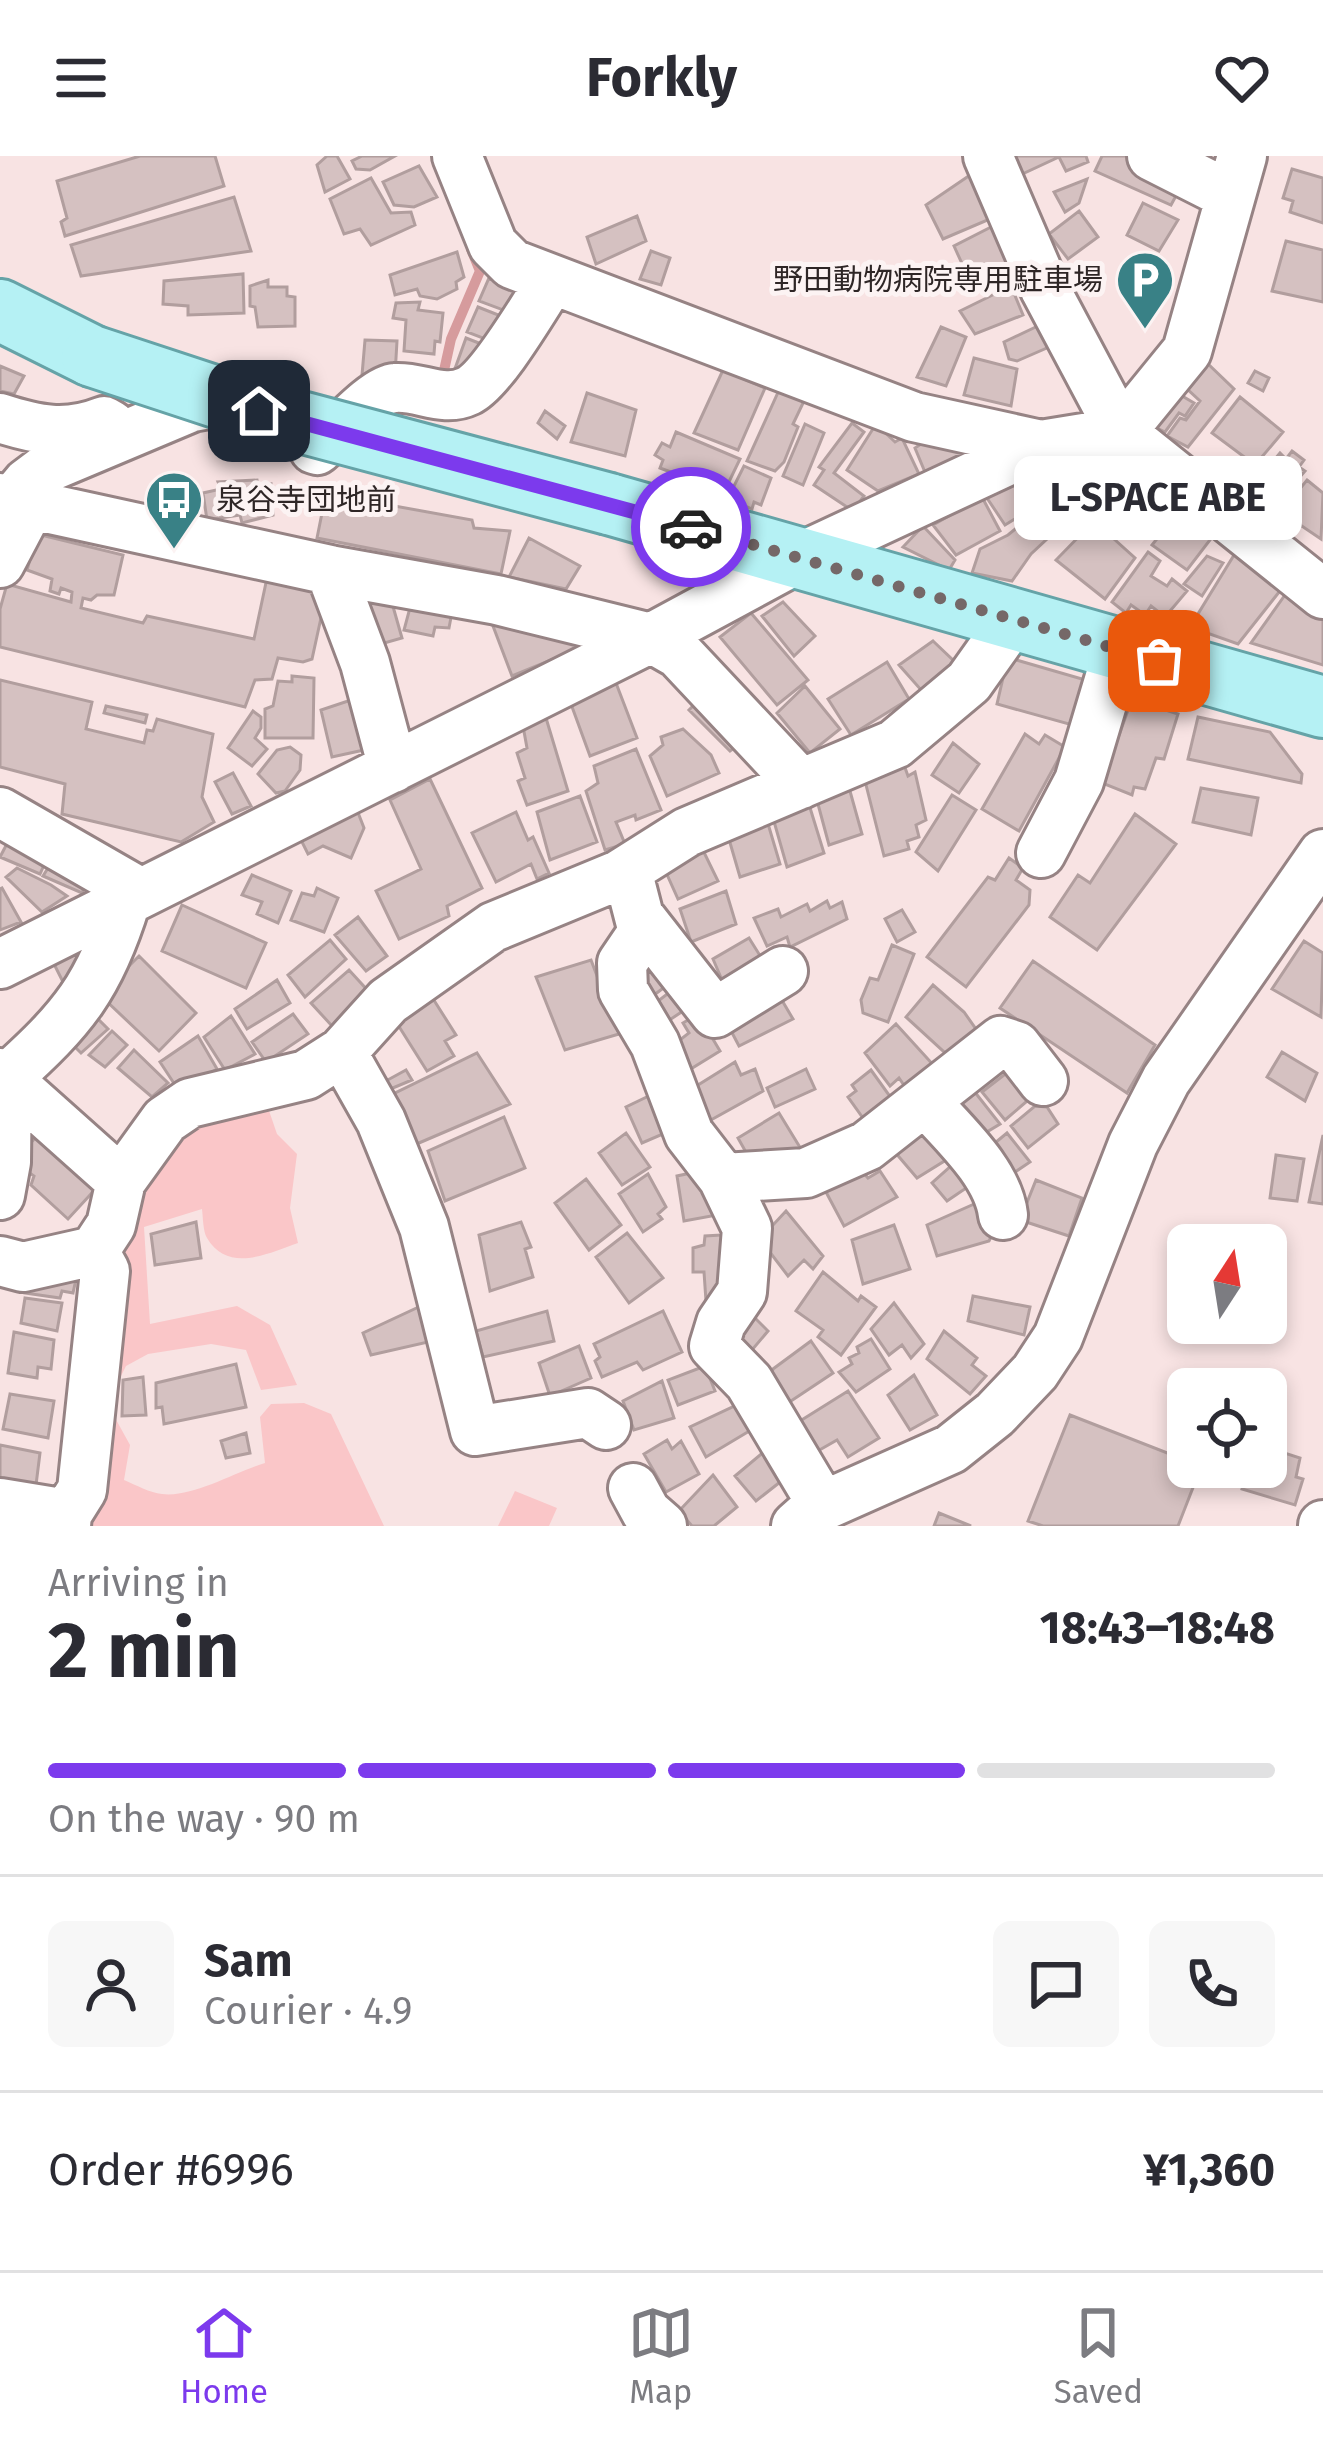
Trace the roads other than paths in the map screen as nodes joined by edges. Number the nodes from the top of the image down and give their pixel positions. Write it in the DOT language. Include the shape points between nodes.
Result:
graph roads {
  1 [pos="457,156"];
  2 [pos="988,156"];
  3 [pos="1152,156"];
  4 [pos="1235,175"];
  5 [pos="551,281"];
  6 [pos="0,310"];
  7 [pos="0,418"];
  8 [pos="1121,432"];
  9 [pos="129,434"];
  10 [pos="1041,446"];
  11 [pos="14,501"];
  12 [pos="801,557"];
  13 [pos="0,562"];
  14 [pos="330,570"];
  15 [pos="1323,594"];
  16 [pos="1013,620"];
  17 [pos="651,638"];
  18 [pos="1118,650"];
  19 [pos="1323,707"];
  20 [pos="393,767"];
  21 [pos="801,784"];
  22 [pos="0,812"];
  23 [pos="1041,853"];
  24 [pos="1323,854"];
  25 [pos="627,870"];
  26 [pos="134,897"];
  27 [pos="643,921"];
  28 [pos="0,964"];
  29 [pos="783,971"];
  30 [pos="342,1052"];
  31 [pos="4,1076"];
  32 [pos="1043,1081"];
  33 [pos="925,1101"];
  34 [pos="723,1178"];
  35 [pos="122,1181"];
  36 [pos="0,1196"];
  37 [pos="1003,1215"];
  38 [pos="94,1251"];
  39 [pos="0,1261"];
  40 [pos="606,1425"];
  41 [pos="633,1488"];
  42 [pos="0,1503"];
  43 [pos="813,1517"];
  44 [pos="67,1520"];
  45 [pos="662,1526"];
  1 -- 5 [label="street" via="501,256"];
  2 -- 8 [label="street" via="1045,289"];
  3 -- 4 [label="street"];
  4 -- 8 [label="street" via="1187,351"];
  5 -- 9 [label="street" via="472,391 394,387 373,396 317,450 298,443 275,406 240,398 192,407"];
  5 -- 10 [label="street" via="914,417"];
  6 -- 12 [label="main road, bridge" via="92,356 259,411"];
  7 -- 9 [label="street" via="54,432 104,421"];
  8 -- 10 [label="street"];
  8 -- 15 [label="street"];
  9 -- 11 [label="street" via="47,468"];
  10 -- 12 [label="street"];
  11 -- 13 [label="street"];
  11 -- 14 [label="street"];
  12 -- 16 [label="main road"];
  12 -- 17 [label="street"];
  14 -- 17 [label="street"];
  14 -- 20 [label="street"];
  16 -- 18 [label="main road"];
  16 -- 21 [label="street" via="969,682 895,744"];
  17 -- 20 [label="street"];
  17 -- 21 [label="street" via="679,654"];
  18 -- 19 [label="main road"];
  18 -- 23 [label="street" via="1079,781"];
  20 -- 26 [label="street"];
  21 -- 25 [label="street" via="687,832"];
  22 -- 26 [label="street"];
  24 -- 43 [label="street" via="1166,1080 1058,1337 1035,1372 950,1449"];
  25 -- 27 [label="street"];
  25 -- 30 [label="street" via="493,927 388,1001"];
  26 -- 28 [label="street"];
  26 -- 31 [label="street" via="83,1002"];
  27 -- 29 [label="street" via="715,1012"];
  27 -- 34 [label="street" via="622,963 623,990 655,1044 689,1134"];
  30 -- 35 [label="street" via="306,1075 190,1103 166,1120"];
  30 -- 40 [label="street" via="381,1121 424,1227 475,1431 588,1413"];
  31 -- 35 [label="street"];
  31 -- 36 [label="street"];
  32 -- 33 [label="street" via="1016,1046 1001,1041"];
  33 -- 34 [label="street" via="866,1146 806,1172"];
  33 -- 37 [label="street" via="967,1148"];
  34 -- 43 [label="street" via="747,1228 742,1292 714,1346 748,1382"];
  35 -- 38 [label="street" via="111,1225"];
  38 -- 39 [label="street" via="23,1267"];
  38 -- 44 [label="street" via="105,1270 82,1490"];
  41 -- 45 [label="street"];
  42 -- 44 [label="street"];
}
